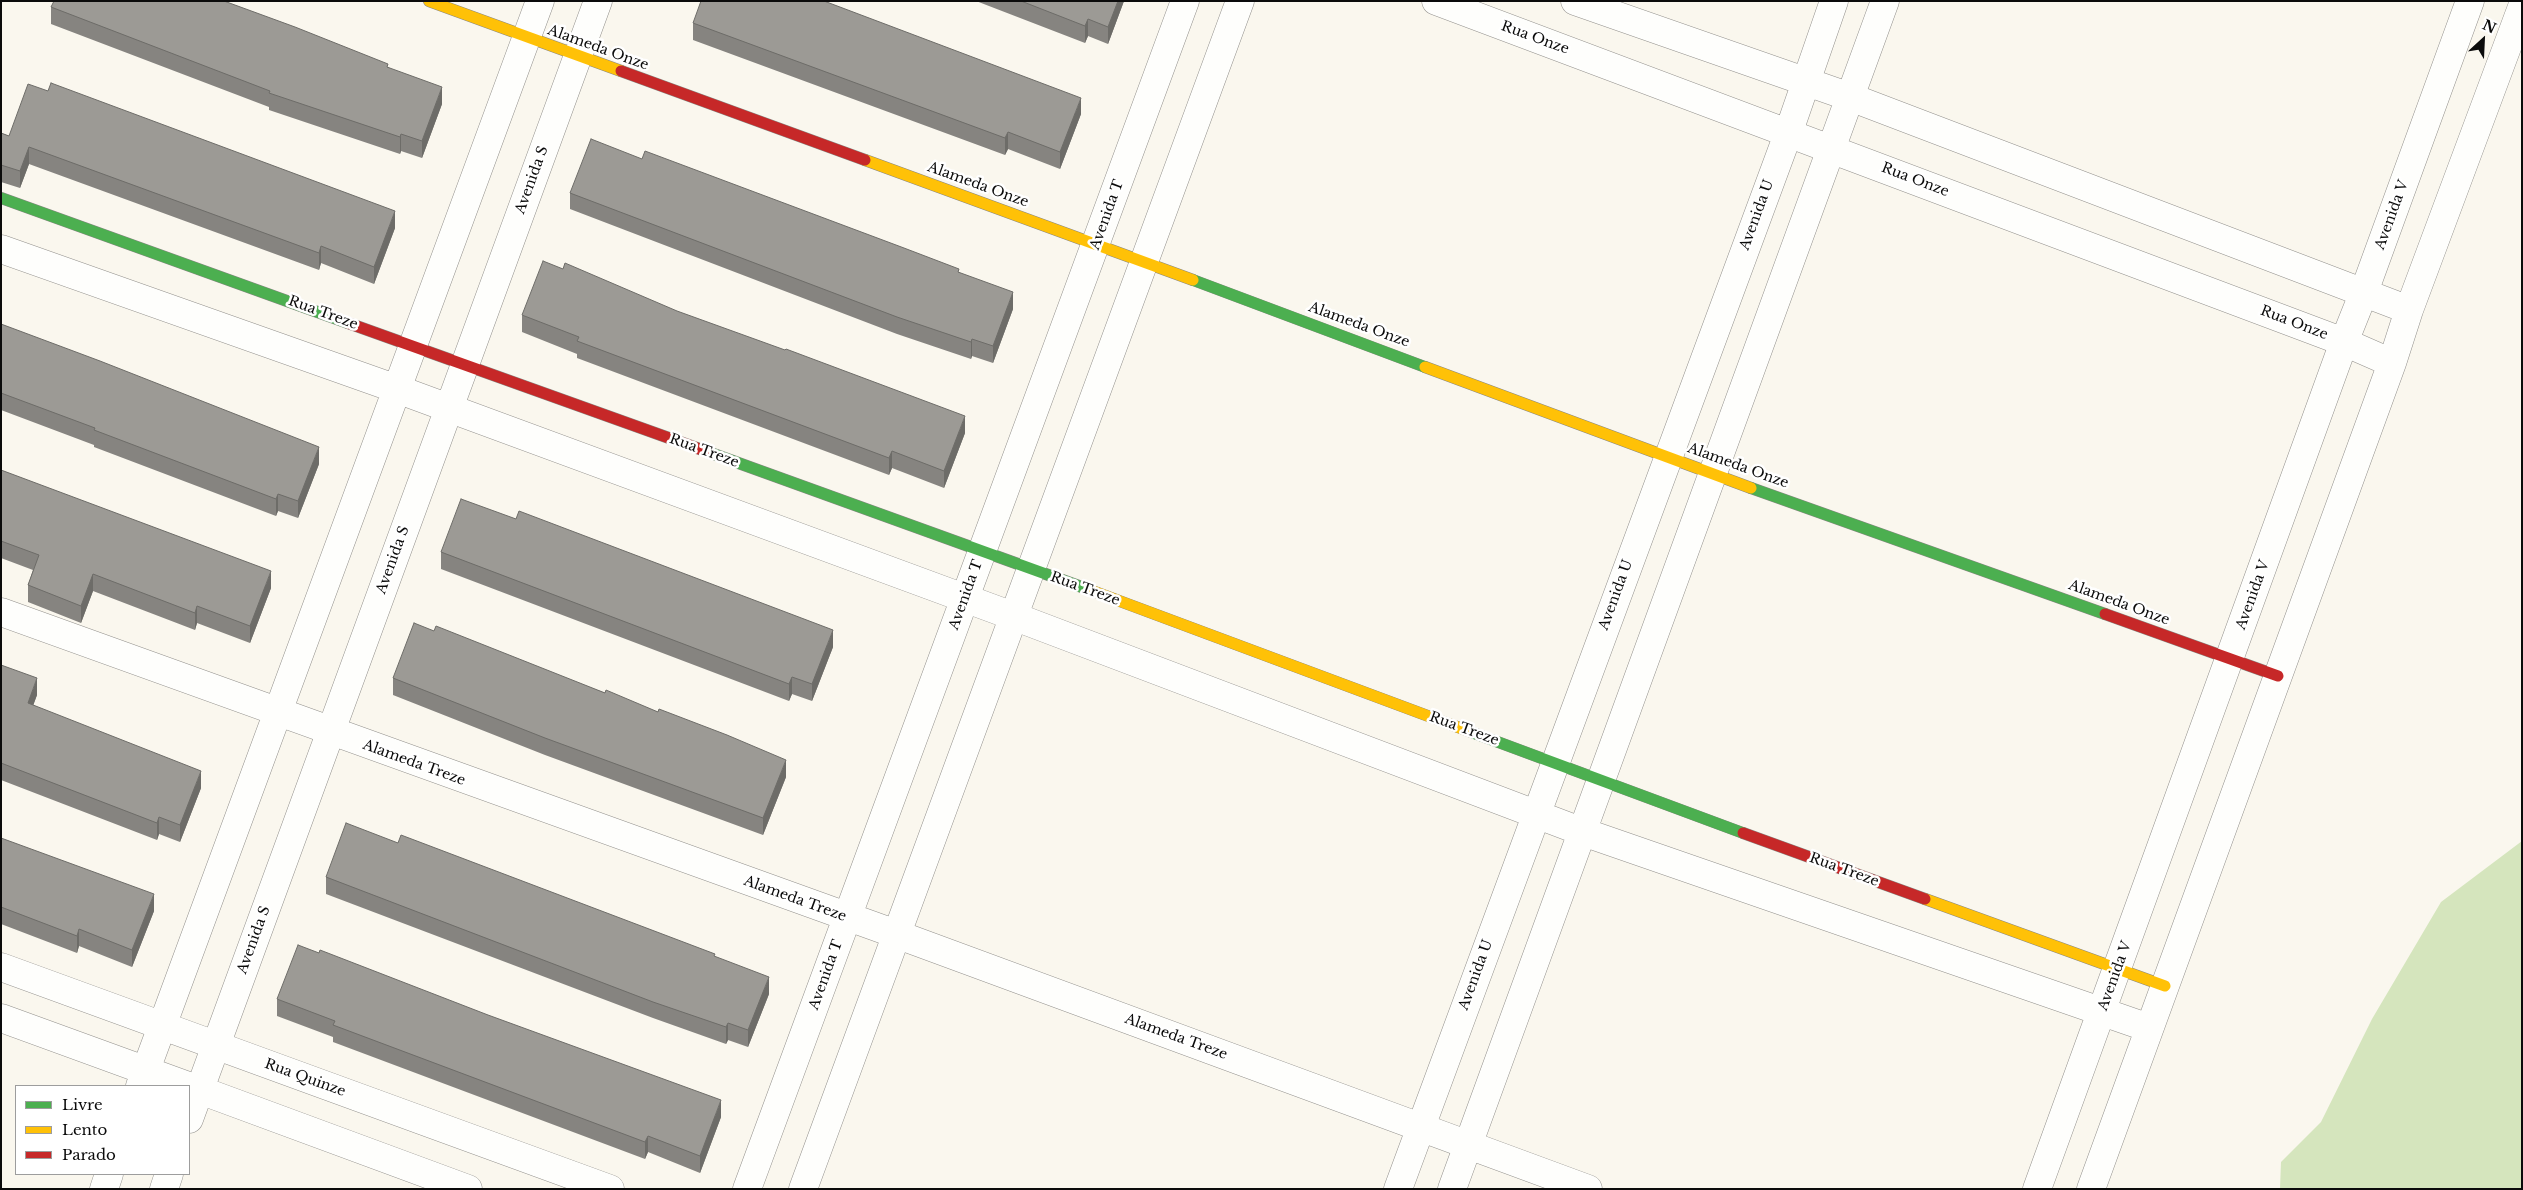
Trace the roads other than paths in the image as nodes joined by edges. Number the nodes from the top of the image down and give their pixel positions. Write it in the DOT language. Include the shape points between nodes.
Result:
graph roads {
  1 [pos="429,1"];
  2 [pos="540,1"];
  3 [pos="598,1"];
  4 [pos="1185,1"];
  5 [pos="1240,1"];
  6 [pos="1436,1"];
  7 [pos="1574,1"];
  8 [pos="1834,1"];
  9 [pos="1885,1"];
  10 [pos="2470,1"];
  11 [pos="2522,7"];
  12 [pos="527,37"];
  13 [pos="578,57"];
  14 [pos="1805,81"];
  15 [pos="1850,96"];
  16 [pos="1788,134"];
  17 [pos="1831,149"];
  18 [pos="1,198"];
  19 [pos="1096,244"];
  20 [pos="1,249"];
  21 [pos="1143,261"];
  22 [pos="2364,292"];
  23 [pos="2408,310"];
  24 [pos="2344,342"];
  25 [pos="413,345"];
  26 [pos="2392,363"];
  27 [pos="464,364"];
  28 [pos="397,389"];
  29 [pos="448,409"];
  30 [pos="1667,455"];
  31 [pos="1713,474"];
  32 [pos="982,551"];
  33 [pos="1030,568"];
  34 [pos="965,599"];
  35 [pos="1,612"];
  36 [pos="1012,616"];
  37 [pos="2231,658"];
  38 [pos="2278,676"];
  39 [pos="278,713"];
  40 [pos="330,732"];
  41 [pos="1554,763"];
  42 [pos="1601,782"];
  43 [pos="1536,814"];
  44 [pos="1583,832"];
  45 [pos="847,918"];
  46 [pos="896,934"];
  47 [pos="1,966"];
  48 [pos="2118,969"];
  49 [pos="2165,986"];
  50 [pos="2102,1011"];
  51 [pos="1,1018"];
  52 [pos="163,1026"];
  53 [pos="2149,1028"];
  54 [pos="216,1045"];
  55 [pos="143,1078"];
  56 [pos="177,1085"];
  57 [pos="192,1088"];
  58 [pos="190,1109"];
  59 [pos="1420,1127"];
  60 [pos="1468,1145"];
  61 [pos="109,1175"];
  62 [pos="169,1175"];
  63 [pos="104,1189"];
  64 [pos="164,1189"];
  65 [pos="468,1189"];
  66 [pos="610,1189"];
  67 [pos="748,1189"];
  68 [pos="803,1189"];
  69 [pos="1398,1189"];
  70 [pos="1452,1189"];
  71 [pos="1588,1189"];
  72 [pos="2038,1189"];
  73 [pos="2091,1189"];
  1 -- 12 [label="street, Alameda Onze"];
  2 -- 12 [label="street"];
  3 -- 13 [label="street, Avenida S"];
  4 -- 19 [label="street, Avenida T"];
  5 -- 21 [label="street"];
  6 -- 16 [label="street, Rua Onze"];
  7 -- 14 [label="street"];
  8 -- 14 [label="street, Avenida U"];
  9 -- 15 [label="street"];
  10 -- 22 [label="street, Avenida V"];
  11 -- 23 [label="street"];
  12 -- 13 [label="street, Alameda Onze"];
  12 -- 25 [label="street"];
  13 -- 19 [label="street, Alameda Onze"];
  13 -- 27 [label="street, Avenida S"];
  14 -- 15 [label="street"];
  14 -- 16 [label="street, Avenida U"];
  15 -- 17 [label="street"];
  15 -- 22 [label="street"];
  16 -- 17 [label="street, Rua Onze"];
  16 -- 30 [label="street, Avenida U"];
  17 -- 24 [label="street, Rua Onze"];
  17 -- 31 [label="street"];
  18 -- 25 [label="street, Rua Treze"];
  19 -- 21 [label="street, Alameda Onze"];
  19 -- 32 [label="street, Avenida T"];
  20 -- 28 [label="street"];
  21 -- 30 [label="street, Alameda Onze"];
  21 -- 33 [label="street"];
  22 -- 23 [label="street"];
  22 -- 24 [label="street, Avenida V"];
  23 -- 26 [label="street"];
  24 -- 26 [label="street, Rua Onze"];
  24 -- 37 [label="street, Avenida V"];
  25 -- 27 [label="street, Rua Treze"];
  25 -- 28 [label="street"];
  26 -- 38 [label="street"];
  27 -- 29 [label="street, Avenida S"];
  27 -- 32 [label="street, Rua Treze"];
  28 -- 29 [label="street"];
  28 -- 39 [label="street"];
  29 -- 34 [label="street"];
  29 -- 40 [label="street, Avenida S"];
  30 -- 31 [label="street, Alameda Onze"];
  30 -- 41 [label="street, Avenida U"];
  31 -- 37 [label="street, Alameda Onze"];
  31 -- 42 [label="street"];
  32 -- 33 [label="street, Rua Treze"];
  32 -- 34 [label="street, Avenida T"];
  33 -- 36 [label="street"];
  33 -- 41 [label="street, Rua Treze"];
  34 -- 36 [label="street"];
  34 -- 45 [label="street, Avenida T"];
  35 -- 39 [label="street, Alameda Treze"];
  36 -- 43 [label="street"];
  36 -- 46 [label="street"];
  37 -- 38 [label="street, Alameda Onze"];
  37 -- 48 [label="street, Avenida V"];
  38 -- 49 [label="street"];
  39 -- 40 [label="street, Alameda Treze"];
  39 -- 52 [label="street"];
  40 -- 45 [label="street, Alameda Treze"];
  40 -- 54 [label="street, Avenida S"];
  41 -- 42 [label="street, Rua Treze"];
  41 -- 43 [label="street, Avenida U"];
  42 -- 44 [label="street"];
  42 -- 48 [label="street, Rua Treze"];
  43 -- 44 [label="street"];
  43 -- 59 [label="street, Avenida U"];
  44 -- 50 [label="street"];
  44 -- 60 [label="street"];
  45 -- 46 [label="street, Alameda Treze"];
  45 -- 67 [label="street, Avenida T"];
  46 -- 59 [label="street, Alameda Treze"];
  46 -- 68 [label="street"];
  47 -- 52 [label="street, Rua Quinze"];
  48 -- 49 [label="street, Rua Treze"];
  48 -- 50 [label="street, Avenida V"];
  49 -- 53 [label="street"];
  50 -- 53 [label="street"];
  50 -- 72 [label="street, Avenida V"];
  51 -- 55 [label="street"];
  52 -- 54 [label="street, Rua Quinze"];
  52 -- 55 [label="street"];
  53 -- 73 [label="street"];
  54 -- 57 [label="street, Avenida S"];
  54 -- 66 [label="street, Rua Quinze"];
  55 -- 56 [label="street"];
  57 -- 58 [label="street, Avenida S"];
  57 -- 65 [label="street"];
  59 -- 60 [label="street, Alameda Treze"];
  59 -- 69 [label="street, Avenida U"];
  60 -- 70 [label="street"];
  60 -- 71 [label="street, Alameda Treze"];
  61 -- 63 [label="street"];
  62 -- 64 [label="street"];
}
